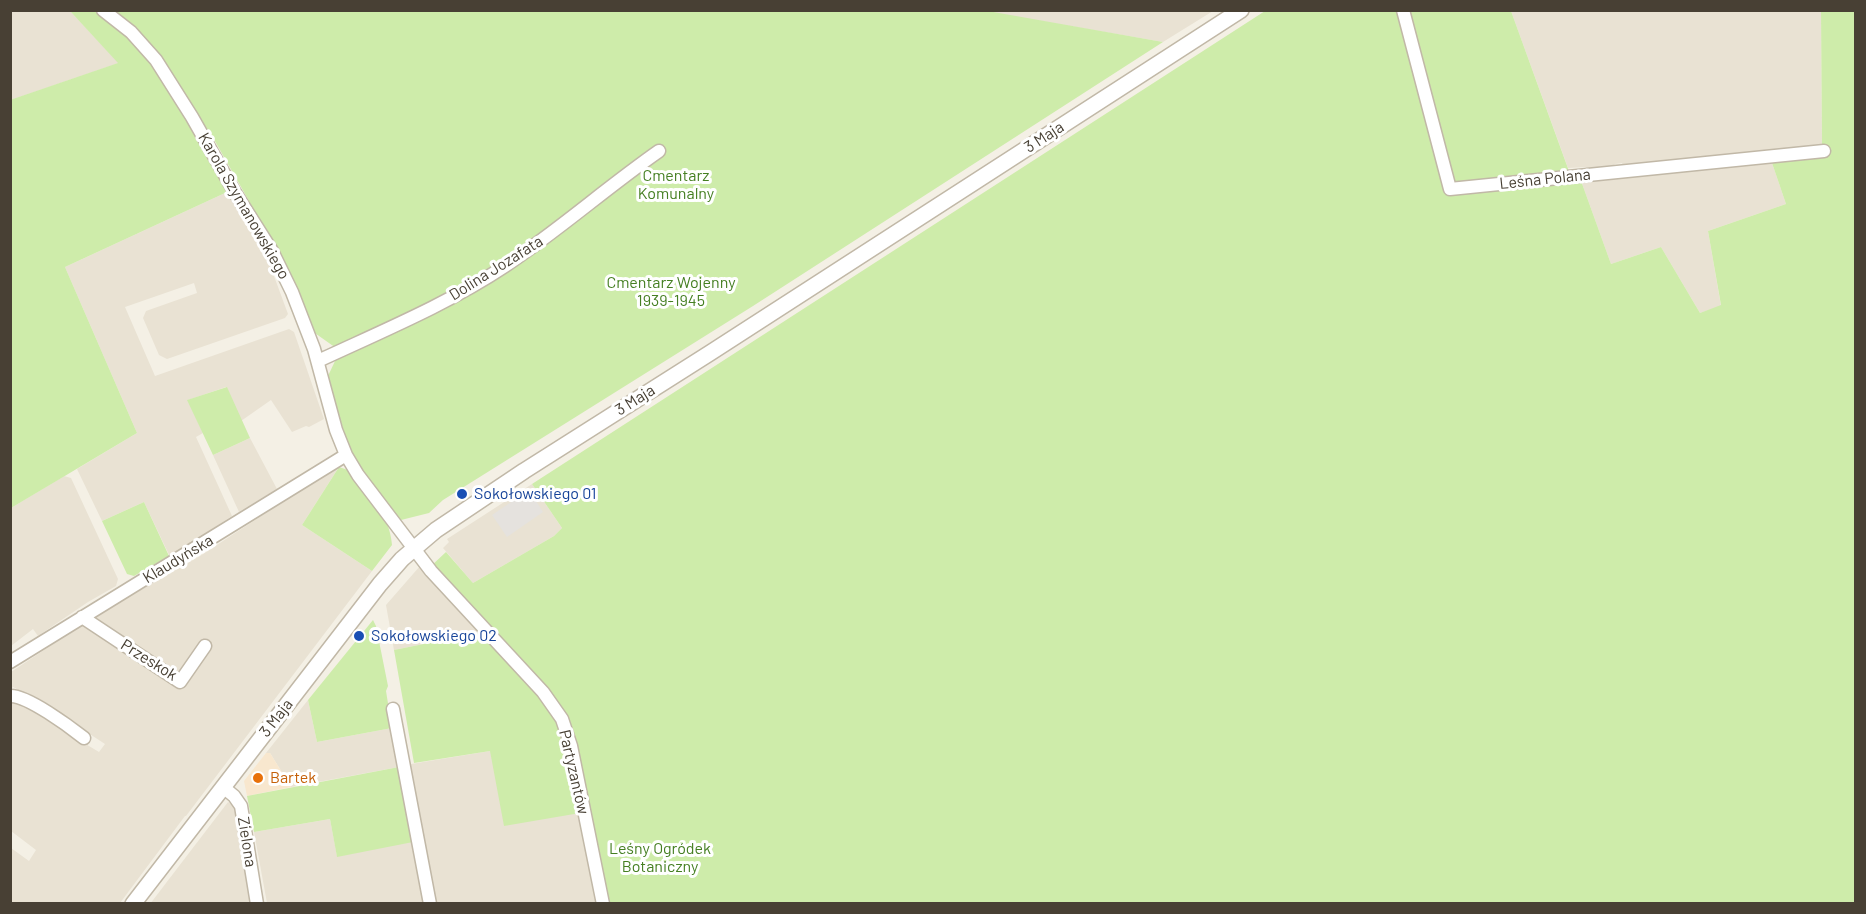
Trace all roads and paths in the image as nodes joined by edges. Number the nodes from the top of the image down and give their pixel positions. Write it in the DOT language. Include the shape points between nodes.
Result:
graph roads {
  1 [pos="103,10"];
  2 [pos="1240,10"];
  3 [pos="1403,10"];
  4 [pos="659,151"];
  5 [pos="1824,151"];
  6 [pos="318,362"];
  7 [pos="345,455"];
  8 [pos="414,549"];
  9 [pos="82,617"];
  10 [pos="205,646"];
  11 [pos="10,662"];
  12 [pos="10,696"];
  13 [pos="393,709"];
  14 [pos="84,738"];
  15 [pos="223,787"];
  16 [pos="133,903"];
  17 [pos="257,903"];
  18 [pos="430,903"];
  19 [pos="603,903"];
  1 -- 6 [label="street, Karola Szymanowskiego" via="131,32 156,60 192,117 272,251"];
  2 -- 8 [label="street, 3 Maja" via="524,471"];
  3 -- 5 [label="street, Leśna Polana" via="1450,189"];
  4 -- 6 [label="street, Dolina Jozafata" via="505,266 471,287"];
  6 -- 7 [label="street, Karola Szymanowskiego"];
  7 -- 8 [label="street, Karola Szymanowskiego"];
  7 -- 9 [label="street, Klaudyńska"];
  8 -- 15 [label="street, 3 Maja" via="380,584"];
  8 -- 19 [label="street, Partyzantów" via="562,719"];
  9 -- 10 [label="street, Przeskok" via="180,682"];
  9 -- 11 [label="street, Klaudyńska"];
  12 -- 14 [label="street" via="22,697"];
  13 -- 18 [label="street"];
  15 -- 16 [label="street, 3 Maja"];
  15 -- 17 [label="street, Zielona" via="241,806"];
}
